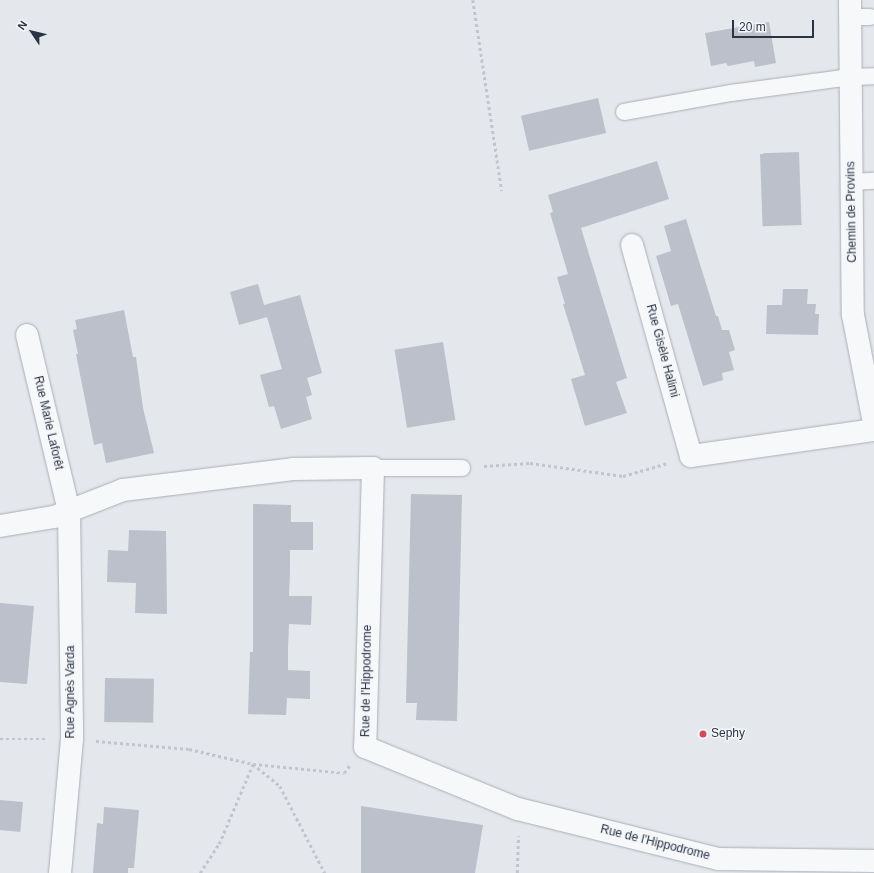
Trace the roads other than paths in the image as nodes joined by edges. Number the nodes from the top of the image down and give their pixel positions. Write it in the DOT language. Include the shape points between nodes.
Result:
graph roads {
  1 [pos="857,11"];
  2 [pos="851,76"];
  3 [pos="874,76"];
  4 [pos="624,112"];
  5 [pos="874,181"];
  6 [pos="852,182"];
  7 [pos="632,245"];
  8 [pos="27,335"];
  9 [pos="874,423"];
  10 [pos="874,430"];
  11 [pos="373,468"];
  12 [pos="462,468"];
  13 [pos="69,511"];
  14 [pos="0,526"];
  15 [pos="874,861"];
  16 [pos="60,873"];
  1 -- 2 [label="street, Chemin de Provins"];
  2 -- 3 [label="lane"];
  2 -- 4 [label="lane" via="731,93"];
  2 -- 6 [label="street, Chemin de Provins"];
  5 -- 6 [label="lane"];
  6 -- 9 [label="street, Chemin de Provins" via="853,315"];
  7 -- 10 [label="street, Rue Gisèle Halimi" via="691,456"];
  8 -- 13 [label="street, Rue Marie Laforêt"];
  11 -- 12 [label="lane"];
  11 -- 13 [label="street" via="293,469 123,490"];
  11 -- 15 [label="street, Rue de l'Hippodrome" via="365,747 518,809 719,859"];
  13 -- 14 [label="street" via="54,517"];
  13 -- 16 [label="street, Rue Agnès Varda" via="72,739"];
}
